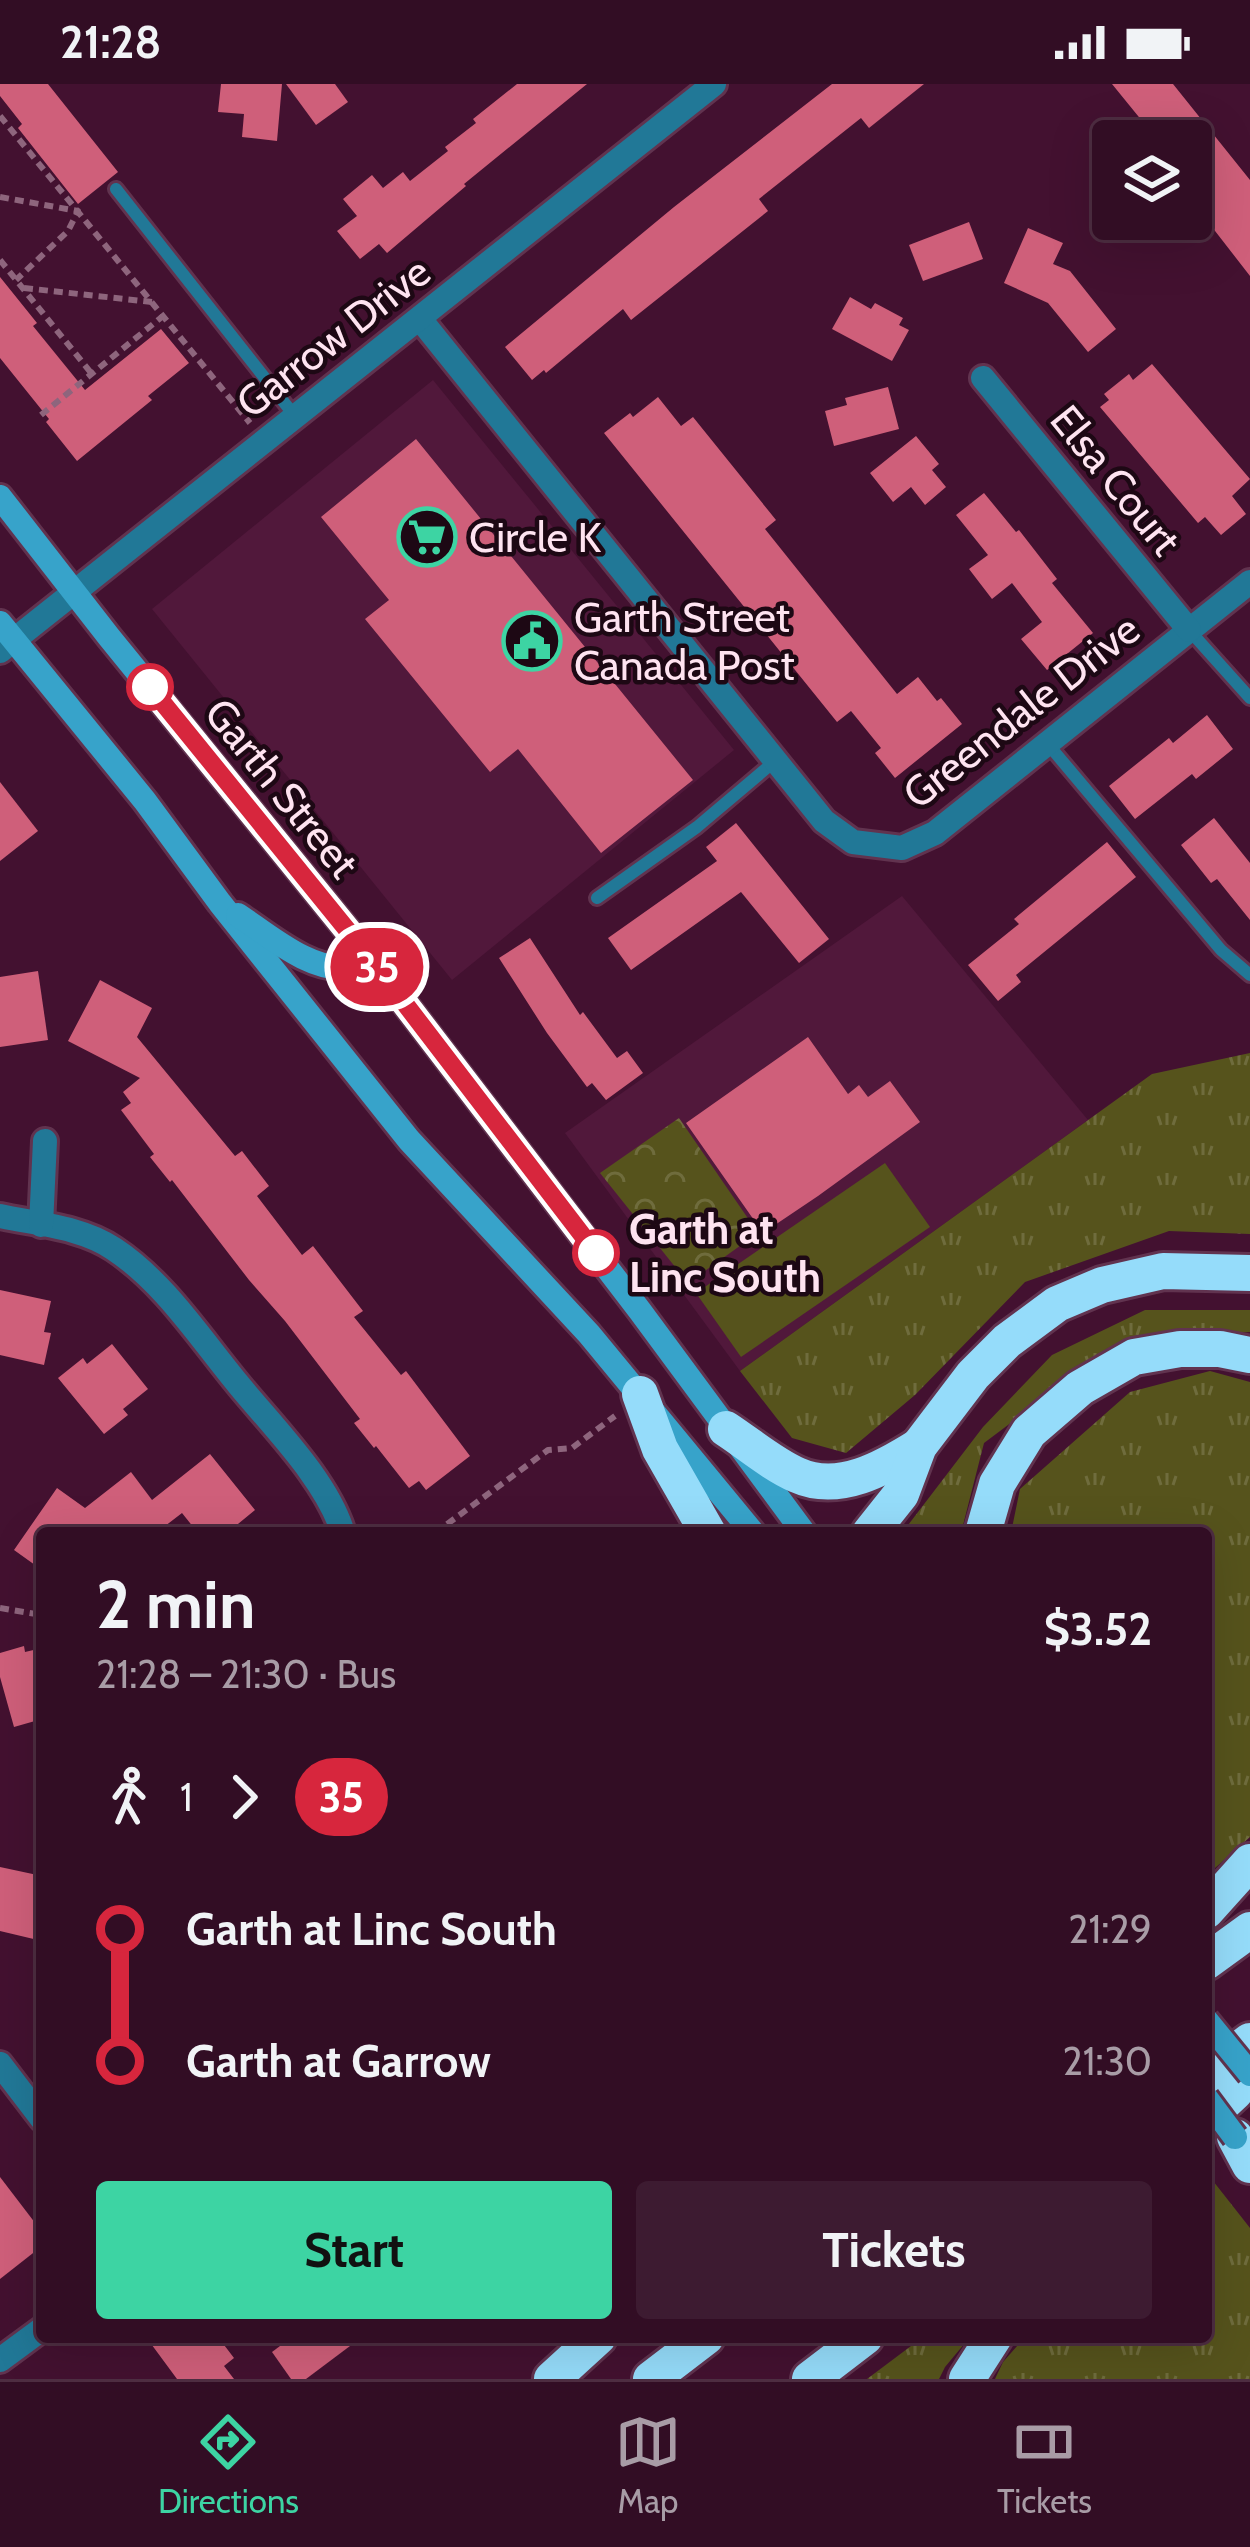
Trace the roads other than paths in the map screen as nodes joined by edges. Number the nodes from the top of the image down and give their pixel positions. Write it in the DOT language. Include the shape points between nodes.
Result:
graph roads {
  1 [pos="714,84"];
  2 [pos="116,189"];
  3 [pos="420,319"];
  4 [pos="982,378"];
  5 [pos="294,416"];
  6 [pos="0,496"];
  7 [pos="1250,582"];
  8 [pos="74,591"];
  9 [pos="1189,630"];
  10 [pos="4,638"];
  11 [pos="1250,698"];
  12 [pos="1046,742"];
  13 [pos="776,760"];
  14 [pos="597,898"];
  15 [pos="220,903"];
  16 [pos="370,958"];
  17 [pos="1250,975"];
  18 [pos="45,1141"];
  19 [pos="0,1216"];
  20 [pos="41,1225"];
  21 [pos="1250,1273"];
  22 [pos="1250,1355"];
  23 [pos="640,1394"];
  24 [pos="726,1430"];
  25 [pos="919,1446"];
  26 [pos="342,1527"];
  27 [pos="704,1527"];
  28 [pos="748,1527"];
  29 [pos="799,1527"];
  30 [pos="875,1527"];
  31 [pos="985,1527"];
  32 [pos="1250,1862"];
  33 [pos="1212,1904"];
  34 [pos="1250,1930"];
  35 [pos="1212,1958"];
  36 [pos="1212,2027"];
  37 [pos="1250,2041"];
  38 [pos="0,2064"];
  39 [pos="1212,2070"];
  40 [pos="1250,2072"];
  41 [pos="1212,2108"];
  42 [pos="36,2111"];
  43 [pos="1235,2144"];
  44 [pos="36,2333"];
  45 [pos="591,2343"];
  46 [pos="698,2343"];
  47 [pos="857,2343"];
  48 [pos="990,2343"];
  49 [pos="0,2360"];
  50 [pos="552,2379"];
  51 [pos="650,2379"];
  52 [pos="810,2379"];
  53 [pos="967,2379"];
  1 -- 3 [label="street, Garrow Drive"];
  2 -- 5 [label="lane"];
  3 -- 5 [label="street, Garrow Drive"];
  3 -- 13 [label="street, Greendale Drive"];
  4 -- 9 [label="street, Elsa Court"];
  5 -- 8 [label="street, Garrow Drive"];
  6 -- 8 [label="main road, Garth Street"];
  7 -- 9 [label="street, Greendale Drive"];
  8 -- 10 [label="street, Garrow Drive"];
  8 -- 16 [label="main road, Garth Street"];
  9 -- 11 [label="lane"];
  9 -- 12 [label="street, Greendale Drive"];
  10 -- 15 [label="main road" via="145,801"];
  12 -- 13 [label="street, Greendale Drive" via="935,833 902,848 854,842 824,821"];
  12 -- 17 [label="lane"];
  13 -- 14 [label="lane"];
  15 -- 16 [label="main road" via="305,958 333,968"];
  15 -- 23 [label="main road" via="409,1140"];
  16 -- 24 [label="main road, Garth Street"];
  18 -- 20 [label="street"];
  19 -- 20 [label="street"];
  20 -- 26 [label="street" via="112,1247 153,1281 313,1477"];
  21 -- 25 [label="highway" via="1163,1271 1057,1304 973,1375"];
  22 -- 31 [label="highway" via="1180,1348 1134,1357 1080,1388 1029,1432 997,1484"];
  23 -- 27 [label="highway" via="660,1450"];
  23 -- 28 [label="main road"];
  24 -- 25 [label="highway" via="797,1475 827,1484 880,1470"];
  24 -- 29 [label="main road, Garth Street"];
  25 -- 30 [label="highway" via="901,1494"];
  32 -- 33 [label="highway"];
  34 -- 35 [label="highway"];
  36 -- 40 [label="main road, bridge"];
  37 -- 39 [label="highway"];
  38 -- 42 [label="street"];
  40 -- 43 [label="highway" via="1235,2092"];
  41 -- 43 [label="main road, bridge"];
  44 -- 49 [label="street"];
  45 -- 50 [label="highway"];
  46 -- 51 [label="highway"];
  47 -- 52 [label="highway"];
  48 -- 53 [label="highway"];
}
